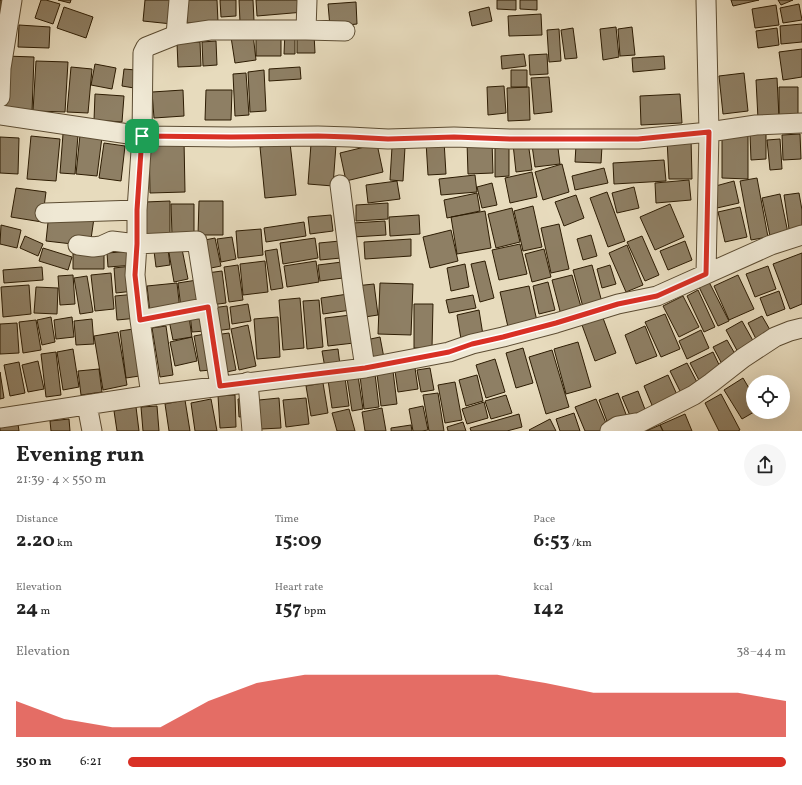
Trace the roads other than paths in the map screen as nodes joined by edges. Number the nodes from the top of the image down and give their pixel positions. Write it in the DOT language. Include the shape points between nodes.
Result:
graph roads {
  1 [pos="12,0"];
  2 [pos="179,0"];
  3 [pos="307,0"];
  4 [pos="706,0"];
  5 [pos="306,30"];
  6 [pos="345,31"];
  7 [pos="176,35"];
  8 [pos="0,97"];
  9 [pos="0,115"];
  10 [pos="802,123"];
  11 [pos="709,132"];
  12 [pos="142,136"];
  13 [pos="340,185"];
  14 [pos="137,210"];
  15 [pos="45,213"];
  16 [pos="802,235"];
  17 [pos="137,244"];
  18 [pos="78,245"];
  19 [pos="706,274"];
  20 [pos="208,307"];
  21 [pos="140,320"];
  22 [pos="802,328"];
  23 [pos="365,368"];
  24 [pos="248,382"];
  25 [pos="220,386"];
  26 [pos="151,395"];
  27 [pos="87,405"];
  28 [pos="0,418"];
  29 [pos="616,429"];
  30 [pos="92,431"];
  31 [pos="252,431"];
  1 -- 8 [label="street" via="1,68"];
  2 -- 7 [label="street"];
  3 -- 5 [label="street"];
  4 -- 11 [label="street"];
  5 -- 6 [label="street"];
  5 -- 7 [label="street" via="210,30"];
  7 -- 12 [label="street" via="153,43 146,47 143,53"];
  9 -- 12 [label="street"];
  10 -- 11 [label="street" via="756,125"];
  11 -- 12 [label="street" via="638,139"];
  11 -- 19 [label="street"];
  12 -- 14 [label="street"];
  13 -- 23 [label="street"];
  14 -- 15 [label="street"];
  14 -- 17 [label="street"];
  16 -- 19 [label="street" via="771,245"];
  17 -- 18 [label="street" via="110,241 101,246"];
  17 -- 20 [label="street" via="197,241"];
  17 -- 21 [label="street" via="135,275"];
  19 -- 23 [label="street" via="657,296 618,304 449,352"];
  20 -- 21 [label="street"];
  20 -- 25 [label="street"];
  21 -- 26 [label="street"];
  22 -- 29 [label="street" via="775,337 694,395 641,422"];
  23 -- 24 [label="street"];
  24 -- 25 [label="street"];
  24 -- 31 [label="street"];
  25 -- 26 [label="street"];
  26 -- 27 [label="street"];
  27 -- 28 [label="street"];
  27 -- 30 [label="street"];
}
